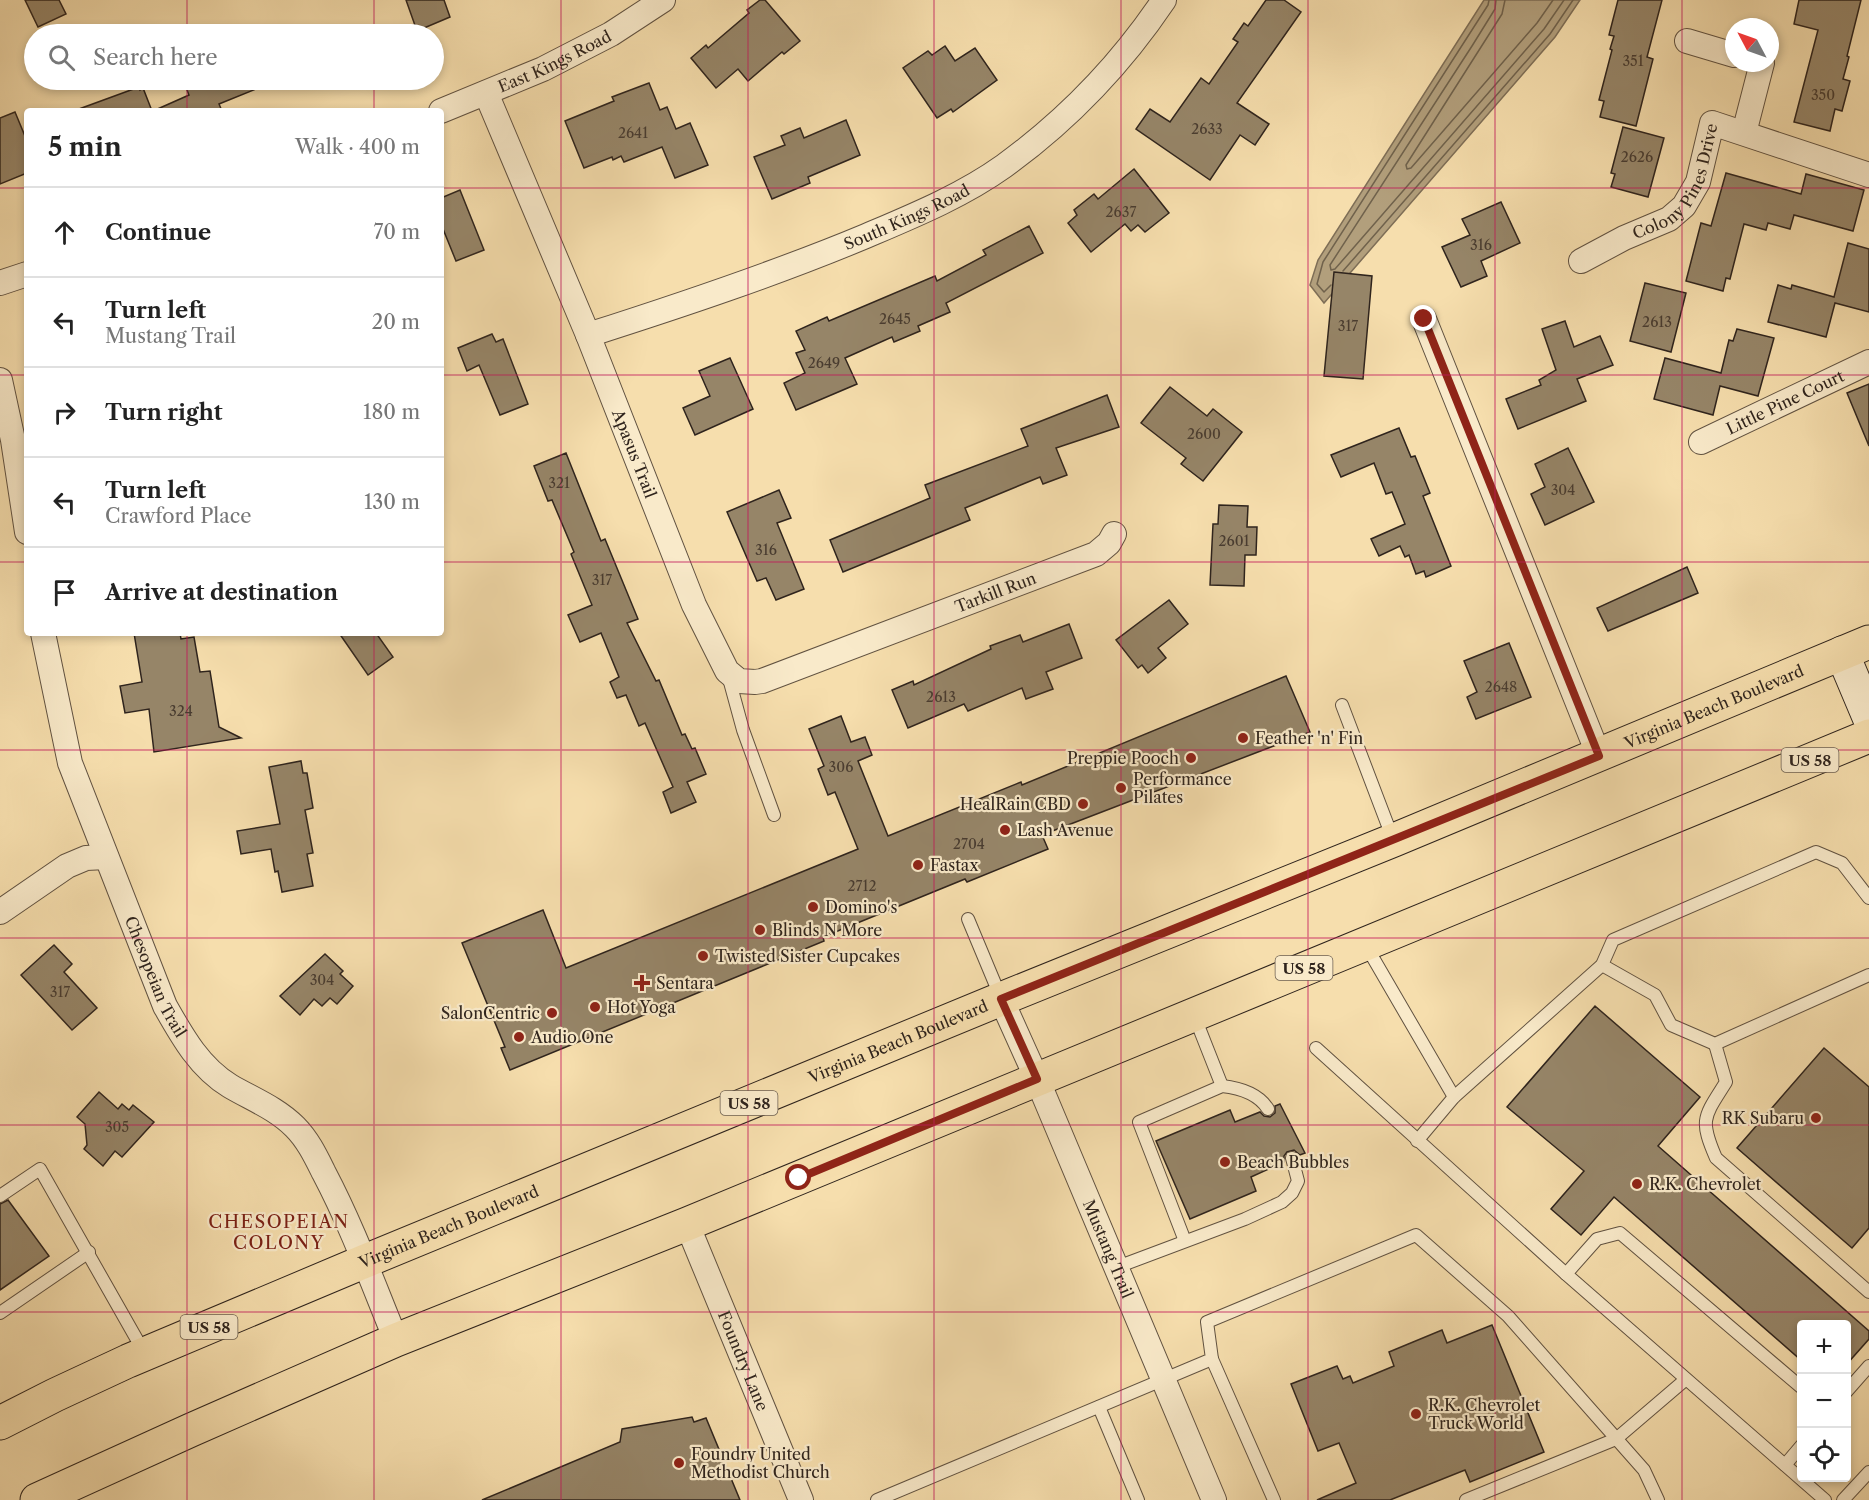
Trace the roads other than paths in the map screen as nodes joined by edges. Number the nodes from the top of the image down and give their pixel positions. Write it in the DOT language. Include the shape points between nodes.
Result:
graph roads {
  1 [pos="663,0"];
  2 [pos="1164,0"];
  3 [pos="1687,41"];
  4 [pos="1725,52"];
  5 [pos="1760,72"];
  6 [pos="486,93"];
  7 [pos="444,110"];
  8 [pos="1744,133"];
  9 [pos="1869,175"];
  10 [pos="1581,261"];
  11 [pos="24,274"];
  12 [pos="0,283"];
  13 [pos="1424,319"];
  14 [pos="588,335"];
  15 [pos="1869,362"];
  16 [pos="0,380"];
  17 [pos="1701,442"];
  18 [pos="24,512"];
  19 [pos="1114,534"];
  20 [pos="44,636"];
  21 [pos="1855,647"];
  22 [pos="727,671"];
  23 [pos="1342,705"];
  24 [pos="1869,717"];
  25 [pos="1869,736"];
  26 [pos="1599,756"];
  27 [pos="774,815"];
  28 [pos="1394,840"];
  29 [pos="105,857"];
  30 [pos="1869,898"];
  31 [pos="0,912"];
  32 [pos="968,919"];
  33 [pos="1364,943"];
  34 [pos="1602,965"];
  35 [pos="1869,975"];
  36 [pos="1001,999"];
  37 [pos="1193,1014"];
  38 [pos="1715,1044"];
  39 [pos="1316,1048"];
  40 [pos="1037,1079"];
  41 [pos="1222,1086"];
  42 [pos="1454,1096"];
  43 [pos="1268,1108"];
  44 [pos="1417,1141"];
  45 [pos="1292,1158"];
  46 [pos="0,1196"];
  47 [pos="687,1224"];
  48 [pos="1185,1241"];
  49 [pos="89,1252"];
  50 [pos="363,1262"];
  51 [pos="1117,1267"];
  52 [pos="1566,1274"];
  53 [pos="1869,1292"];
  54 [pos="0,1312"];
  55 [pos="396,1340"];
  56 [pos="146,1354"];
  57 [pos="1212,1359"];
  58 [pos="1869,1366"];
  59 [pos="1165,1380"];
  60 [pos="1685,1380"];
  61 [pos="1797,1384"];
  62 [pos="1851,1386"];
  63 [pos="1099,1407"];
  64 [pos="0,1423"];
  65 [pos="1616,1439"];
  66 [pos="1797,1451"];
  67 [pos="1785,1465"];
  68 [pos="1869,1472"];
  69 [pos="52,1497"];
  70 [pos="801,1500"];
  71 [pos="878,1500"];
  72 [pos="1138,1500"];
  73 [pos="1214,1500"];
  74 [pos="1274,1500"];
  75 [pos="1466,1500"];
  76 [pos="1659,1500"];
  77 [pos="1825,1500"];
  78 [pos="1843,1500"];
  1 -- 6 [label="street, East Kings Road" via="611,34"];
  2 -- 14 [label="street, South Kings Road" via="1100,82 1056,124 1003,167 957,195 756,279"];
  3 -- 4 [label="street"];
  5 -- 8 [label="street"];
  6 -- 7 [label="street, East Kings Road"];
  6 -- 14 [label="street, Apasus Trail"];
  8 -- 9 [label="street, Colony Pines Drive"];
  8 -- 10 [label="street, Colony Pines Drive" via="1712,123 1698,182 1684,206 1669,219"];
  11 -- 12 [label="street"];
  13 -- 26 [label="street"];
  14 -- 22 [label="street, Apasus Trail" via="694,605"];
  15 -- 17 [label="street, Little Pine Court"];
  16 -- 18 [label="street"];
  19 -- 22 [label="street, Tarkill Run" via="1096,554 762,681 739,681"];
  20 -- 29 [label="street, Chesopeian Trail" via="70,763"];
  21 -- 24 [label="main road"];
  21 -- 26 [label="main road, Virginia Beach Boulevard / US 58"];
  22 -- 27 [label="lane"];
  23 -- 28 [label="lane"];
  25 -- 33 [label="main road, US 58"];
  26 -- 28 [label="main road, Virginia Beach Boulevard / US 58"];
  28 -- 36 [label="main road, Virginia Beach Boulevard / US 58"];
  29 -- 31 [label="street" via="86,858 67,866"];
  29 -- 50 [label="street, Chesopeian Trail" via="165,1006 185,1041 204,1066 274,1110 309,1145 336,1196"];
  30 -- 34 [label="lane" via="1842,863 1816,852 1613,940"];
  32 -- 36 [label="lane"];
  33 -- 37 [label="main road, US 58"];
  33 -- 42 [label="lane"];
  34 -- 38 [label="lane" via="1655,995 1671,1025"];
  34 -- 42 [label="lane"];
  35 -- 38 [label="lane"];
  36 -- 40 [label="street, Mustang Trail"];
  36 -- 50 [label="main road, Virginia Beach Boulevard / US 58"];
  37 -- 40 [label="main road, US 58"];
  37 -- 41 [label="lane"];
  38 -- 53 [label="lane" via="1726,1082 1707,1112 1705,1133 1716,1158"];
  39 -- 44 [label="lane"];
  40 -- 47 [label="main road, US 58"];
  40 -- 51 [label="street, Mustang Trail"];
  41 -- 43 [label="lane" via="1252,1094"];
  41 -- 48 [label="lane" via="1139,1122"];
  42 -- 44 [label="lane"];
  44 -- 52 [label="lane"];
  45 -- 48 [label="lane" via="1298,1181 1282,1202"];
  46 -- 49 [label="lane" via="40,1169"];
  47 -- 55 [label="main road, US 58"];
  47 -- 70 [label="street, Foundry Lane"];
  48 -- 51 [label="lane"];
  49 -- 54 [label="lane"];
  49 -- 56 [label="lane"];
  50 -- 55 [label="street, Chesopeian Trail"];
  50 -- 56 [label="main road, Virginia Beach Boulevard / US 58"];
  51 -- 59 [label="street, Mustang Trail"];
  52 -- 60 [label="lane"];
  52 -- 61 [label="lane" via="1597,1239 1620,1233"];
  55 -- 69 [label="main road, US 58"];
  56 -- 64 [label="main road, Virginia Beach Boulevard / US 58"];
  57 -- 59 [label="lane"];
  57 -- 65 [label="lane" via="1207,1322 1416,1235 1508,1316"];
  57 -- 74 [label="lane"];
  58 -- 62 [label="lane"];
  59 -- 63 [label="lane"];
  59 -- 73 [label="street, Mustang Trail"];
  60 -- 65 [label="lane"];
  60 -- 67 [label="lane"];
  63 -- 71 [label="lane"];
  63 -- 72 [label="lane"];
  65 -- 75 [label="lane"];
  65 -- 76 [label="lane" via="1644,1470"];
  66 -- 67 [label="lane"];
  67 -- 77 [label="lane"];
  68 -- 78 [label="lane"];
}
